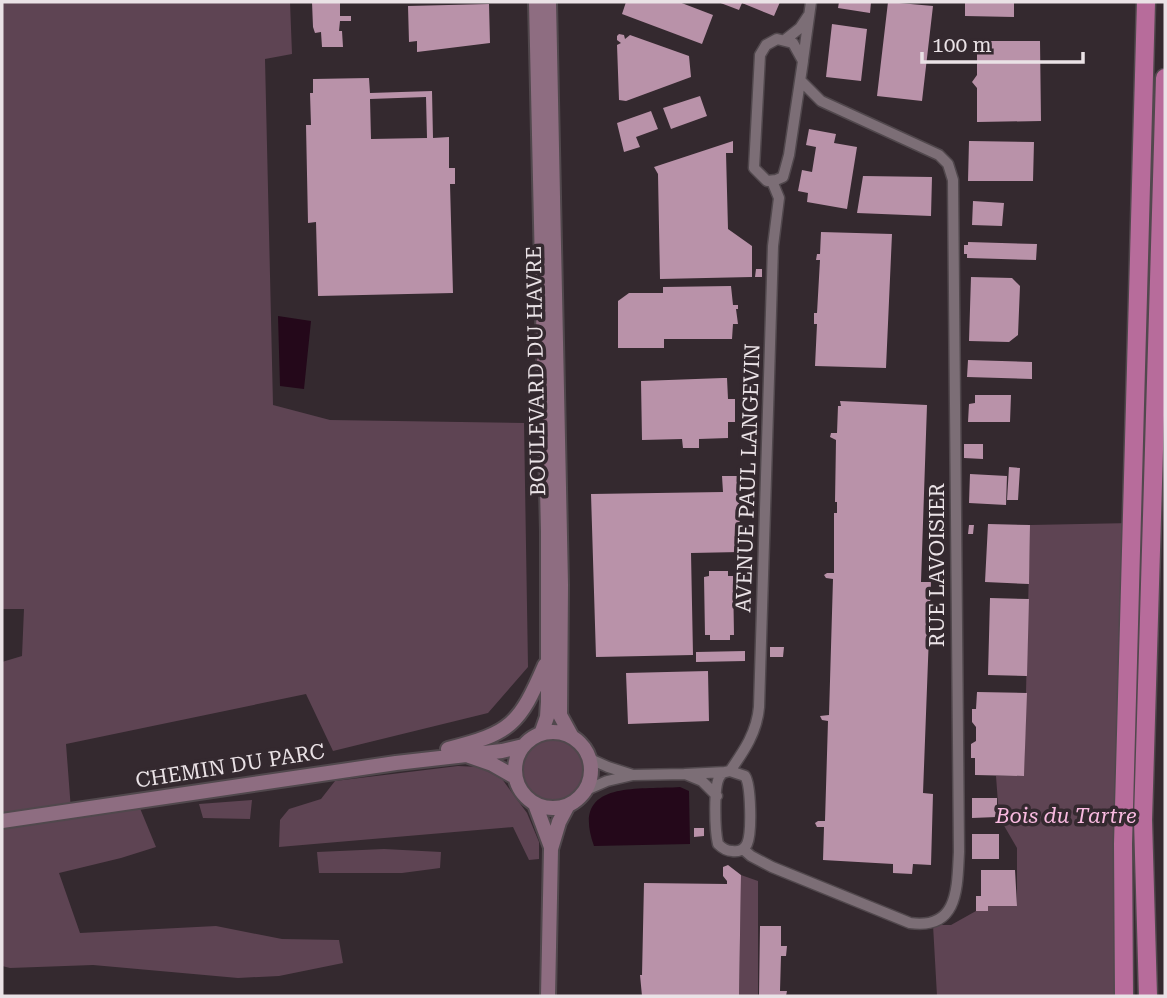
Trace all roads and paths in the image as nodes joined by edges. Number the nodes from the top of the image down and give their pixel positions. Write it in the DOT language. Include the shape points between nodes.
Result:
graph roads {
  1 [pos="536,2"];
  2 [pos="549,2"];
  3 [pos="811,2"];
  4 [pos="1146,2"];
  5 [pos="810,13"];
  6 [pos="786,39"];
  7 [pos="803,61"];
  8 [pos="1165,78"];
  9 [pos="801,81"];
  10 [pos="772,181"];
  11 [pos="548,658"];
  12 [pos="541,734"];
  13 [pos="572,737"];
  14 [pos="523,746"];
  15 [pos="464,754"];
  16 [pos="588,758"];
  17 [pos="396,763"];
  18 [pos="728,771"];
  19 [pos="633,775"];
  20 [pos="685,775"];
  21 [pos="515,778"];
  22 [pos="584,792"];
  23 [pos="717,796"];
  24 [pos="535,804"];
  25 [pos="568,805"];
  26 [pos="2,821"];
  27 [pos="551,849"];
  28 [pos="743,849"];
  29 [pos="548,996"];
  30 [pos="1122,996"];
  31 [pos="1148,996"];
  1 -- 11 [label="main road, BOULEVARD DU HAVRE"];
  2 -- 13 [label="main road, BOULEVARD DU HAVRE" via="560,715"];
  3 -- 5 [label="street"];
  4 -- 30 [label="highway"];
  5 -- 6 [label="street, AVENUE PAUL LANGEVIN"];
  5 -- 7 [label="street"];
  6 -- 7 [label="street"];
  6 -- 10 [label="street, AVENUE PAUL LANGEVIN" via="771,42 760,55 754,168 761,178"];
  7 -- 9 [label="street"];
  8 -- 31 [label="highway" via="1143,820"];
  9 -- 10 [label="street" via="783,177"];
  9 -- 28 [label="street, RUE LAVOISIER" via="821,101 939,155 953,180 957,892 937,920 926,925 910,923 772,867"];
  10 -- 18 [label="street, AVENUE PAUL LANGEVIN" via="779,198 773,246 759,707 755,730"];
  11 -- 12 [label="main road, BOULEVARD DU HAVRE" via="547,717"];
  11 -- 17 [label="main road" via="531,698 499,733"];
  12 -- 13 [label="main road"];
  12 -- 14 [label="main road"];
  13 -- 16 [label="main road, BOULEVARD DU HAVRE"];
  14 -- 15 [label="main road, CHEMIN DU PARC"];
  14 -- 21 [label="main road"];
  15 -- 17 [label="main road, CHEMIN DU PARC"];
  15 -- 21 [label="main road, CHEMIN DU PARC"];
  16 -- 19 [label="street"];
  16 -- 22 [label="main road" via="590,779"];
  17 -- 26 [label="main road, CHEMIN DU PARC"];
  18 -- 20 [label="street"];
  18 -- 23 [label="street, AVENUE PAUL LANGEVIN" via="719,779"];
  18 -- 28 [label="street" via="745,776 749,784 748,839"];
  19 -- 20 [label="street"];
  19 -- 22 [label="street"];
  20 -- 23 [label="street" via="702,781"];
  21 -- 24 [label="main road"];
  22 -- 25 [label="main road"];
  23 -- 28 [label="street, RUE LAVOISIER" via="718,844 729,851"];
  24 -- 25 [label="main road" via="548,808"];
  24 -- 27 [label="main road"];
  25 -- 27 [label="main road"];
  27 -- 29 [label="main road"];
}
